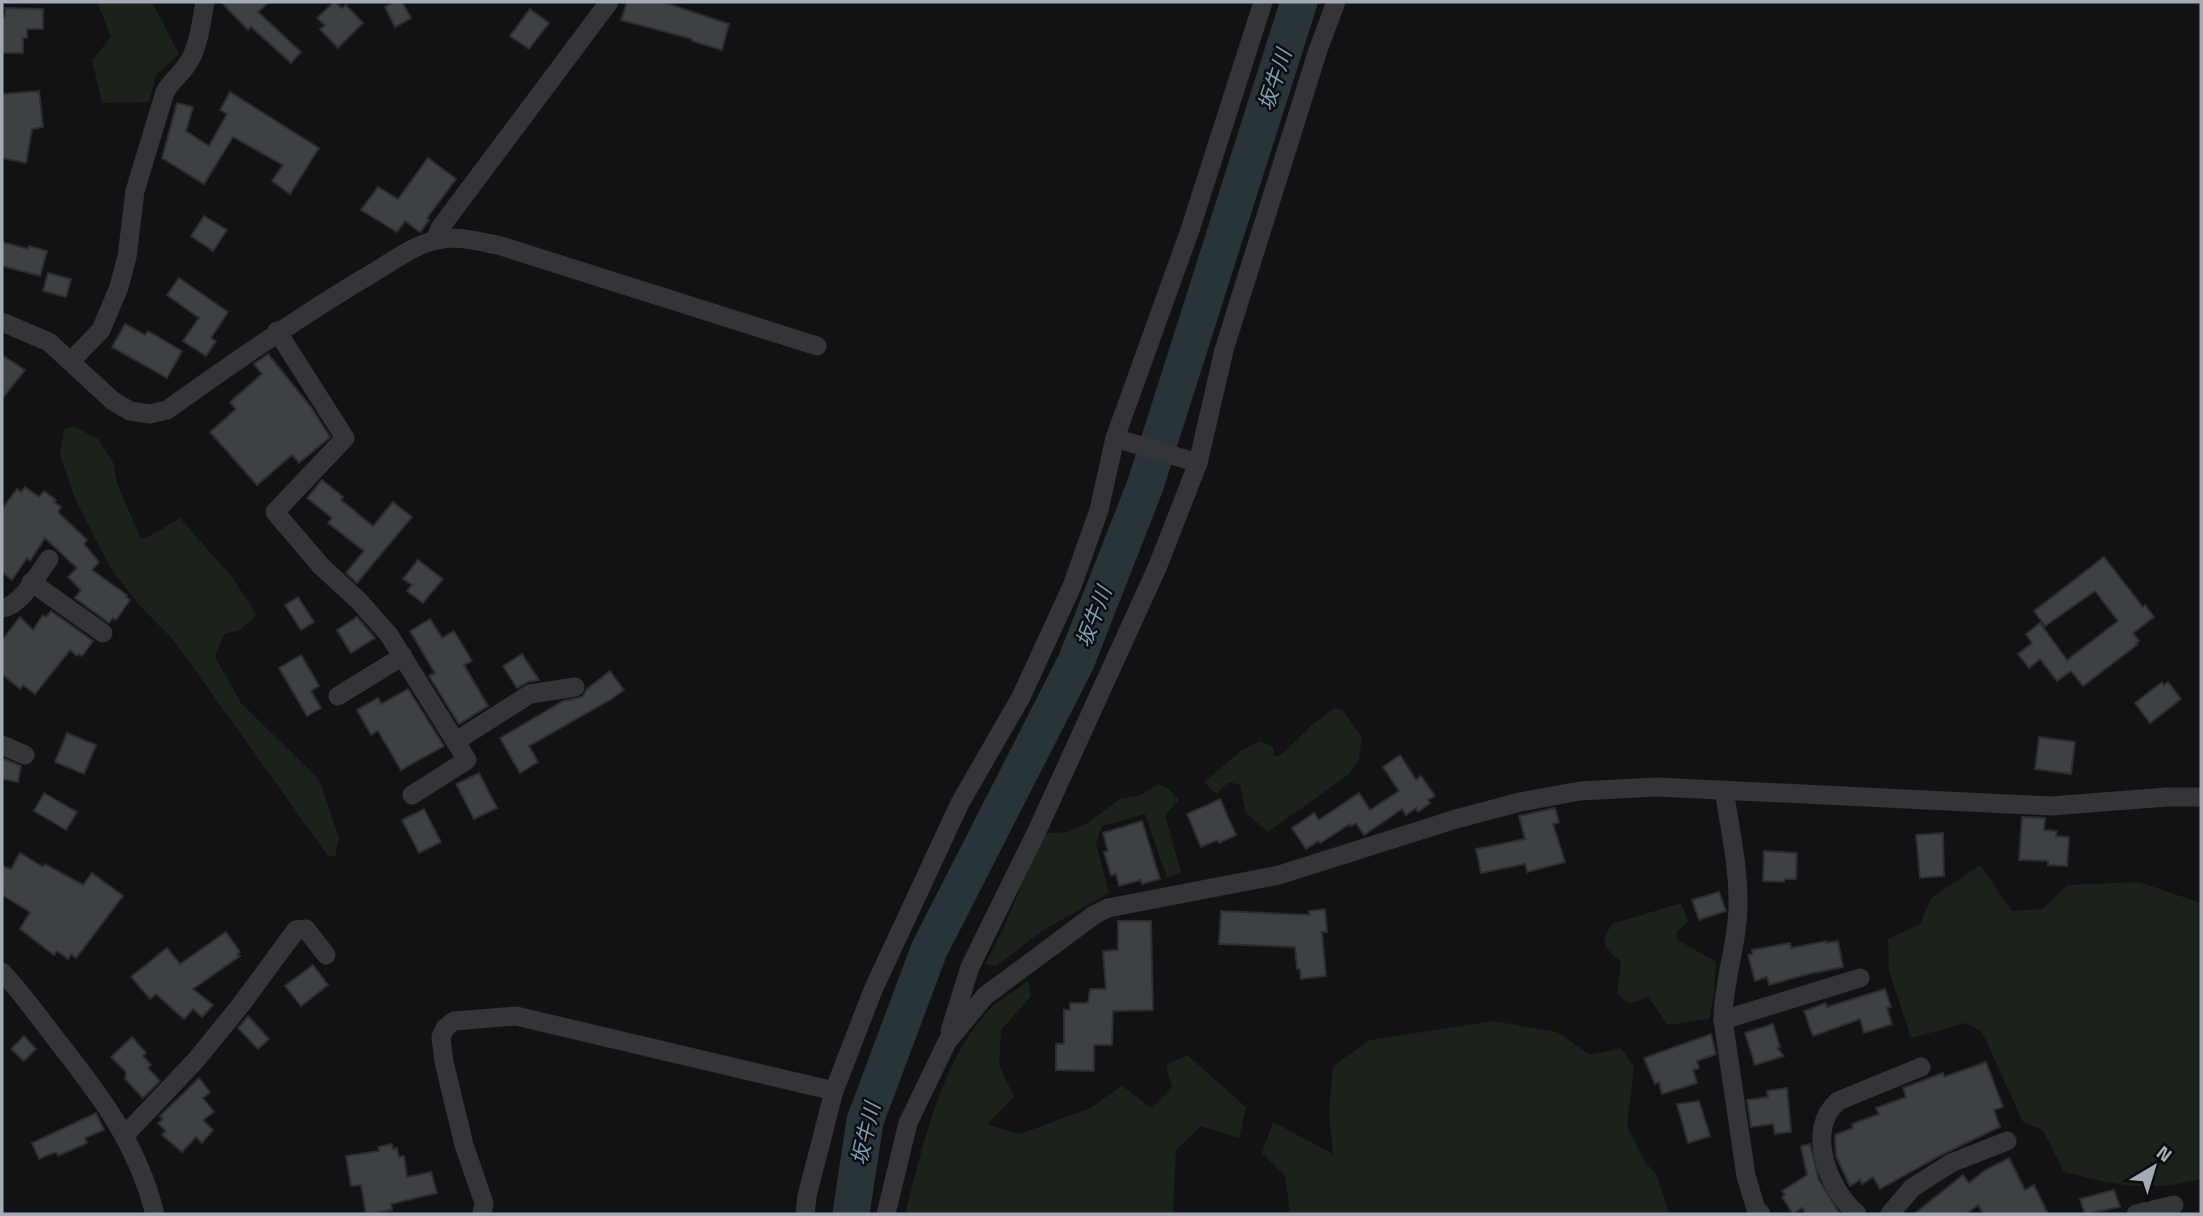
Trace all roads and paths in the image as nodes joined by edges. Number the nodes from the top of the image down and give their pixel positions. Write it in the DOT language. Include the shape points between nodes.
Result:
graph roads {
  1 [pos="205,2"];
  2 [pos="610,2"];
  3 [pos="1263,2"];
  4 [pos="1336,2"];
  5 [pos="435,240"];
  6 [pos="2,322"];
  7 [pos="276,331"];
  8 [pos="817,346"];
  9 [pos="71,361"];
  10 [pos="1123,440"];
  11 [pos="1190,461"];
  12 [pos="49,559"];
  13 [pos="31,582"];
  14 [pos="2,608"];
  15 [pos="103,633"];
  16 [pos="403,656"];
  17 [pos="575,687"];
  18 [pos="338,695"];
  19 [pos="456,741"];
  20 [pos="2,745"];
  21 [pos="25,755"];
  22 [pos="1724,790"];
  23 [pos="412,795"];
  24 [pos="2201,797"];
  25 [pos="326,955"];
  26 [pos="2,972"];
  27 [pos="1860,978"];
  28 [pos="1723,1020"];
  29 [pos="947,1042"];
  30 [pos="1921,1067"];
  31 [pos="834,1091"];
  32 [pos="125,1135"];
  33 [pos="2007,1141"];
  34 [pos="2174,1205"];
  35 [pos="155,1214"];
  36 [pos="482,1214"];
  37 [pos="805,1214"];
  38 [pos="886,1214"];
  39 [pos="1761,1214"];
  40 [pos="1857,1214"];
  41 [pos="1890,1214"];
  42 [pos="2136,1214"];
  1 -- 9 [label="street" via="193,53 165,92 135,191 119,287 101,330"];
  2 -- 5 [label="street"];
  3 -- 10 [label="street"];
  4 -- 11 [label="street"];
  5 -- 7 [label="street"];
  5 -- 8 [label="street" via="501,246"];
  6 -- 9 [label="street" via="49,342"];
  7 -- 9 [label="street" via="166,410 150,414 130,411 113,401"];
  7 -- 16 [label="street" via="345,438 275,512 321,566 359,601"];
  10 -- 11 [label="street"];
  10 -- 31 [label="street" via="1072,586 1021,697 960,803 873,990"];
  11 -- 29 [label="street" via="1157,568 971,967"];
  12 -- 13 [label="street"];
  13 -- 14 [label="street" via="12,606"];
  13 -- 15 [label="street"];
  16 -- 18 [label="street"];
  16 -- 19 [label="street"];
  17 -- 19 [label="street" via="530,695"];
  19 -- 23 [label="street" via="467,760"];
  20 -- 21 [label="street"];
  22 -- 24 [label="street" via="2050,806"];
  22 -- 28 [label="street" via="1738,908"];
  22 -- 29 [label="street" via="1580,790 1456,818 1279,875 1108,908 985,996"];
  25 -- 32 [label="street" via="306,929 296,930 196,1060"];
  26 -- 32 [label="street" via="85,1076"];
  27 -- 28 [label="street"];
  28 -- 39 [label="street" via="1746,1176"];
  29 -- 38 [label="street" via="908,1123"];
  30 -- 40 [label="street" via="1838,1101 1828,1110 1821,1134 1824,1163"];
  31 -- 36 [label="street" via="516,1016 454,1021 441,1037 444,1062 484,1203"];
  31 -- 37 [label="street"];
  32 -- 35 [label="street" via="146,1180"];
  33 -- 41 [label="street" via="1951,1163 1912,1188"];
  34 -- 42 [label="street"];
}
